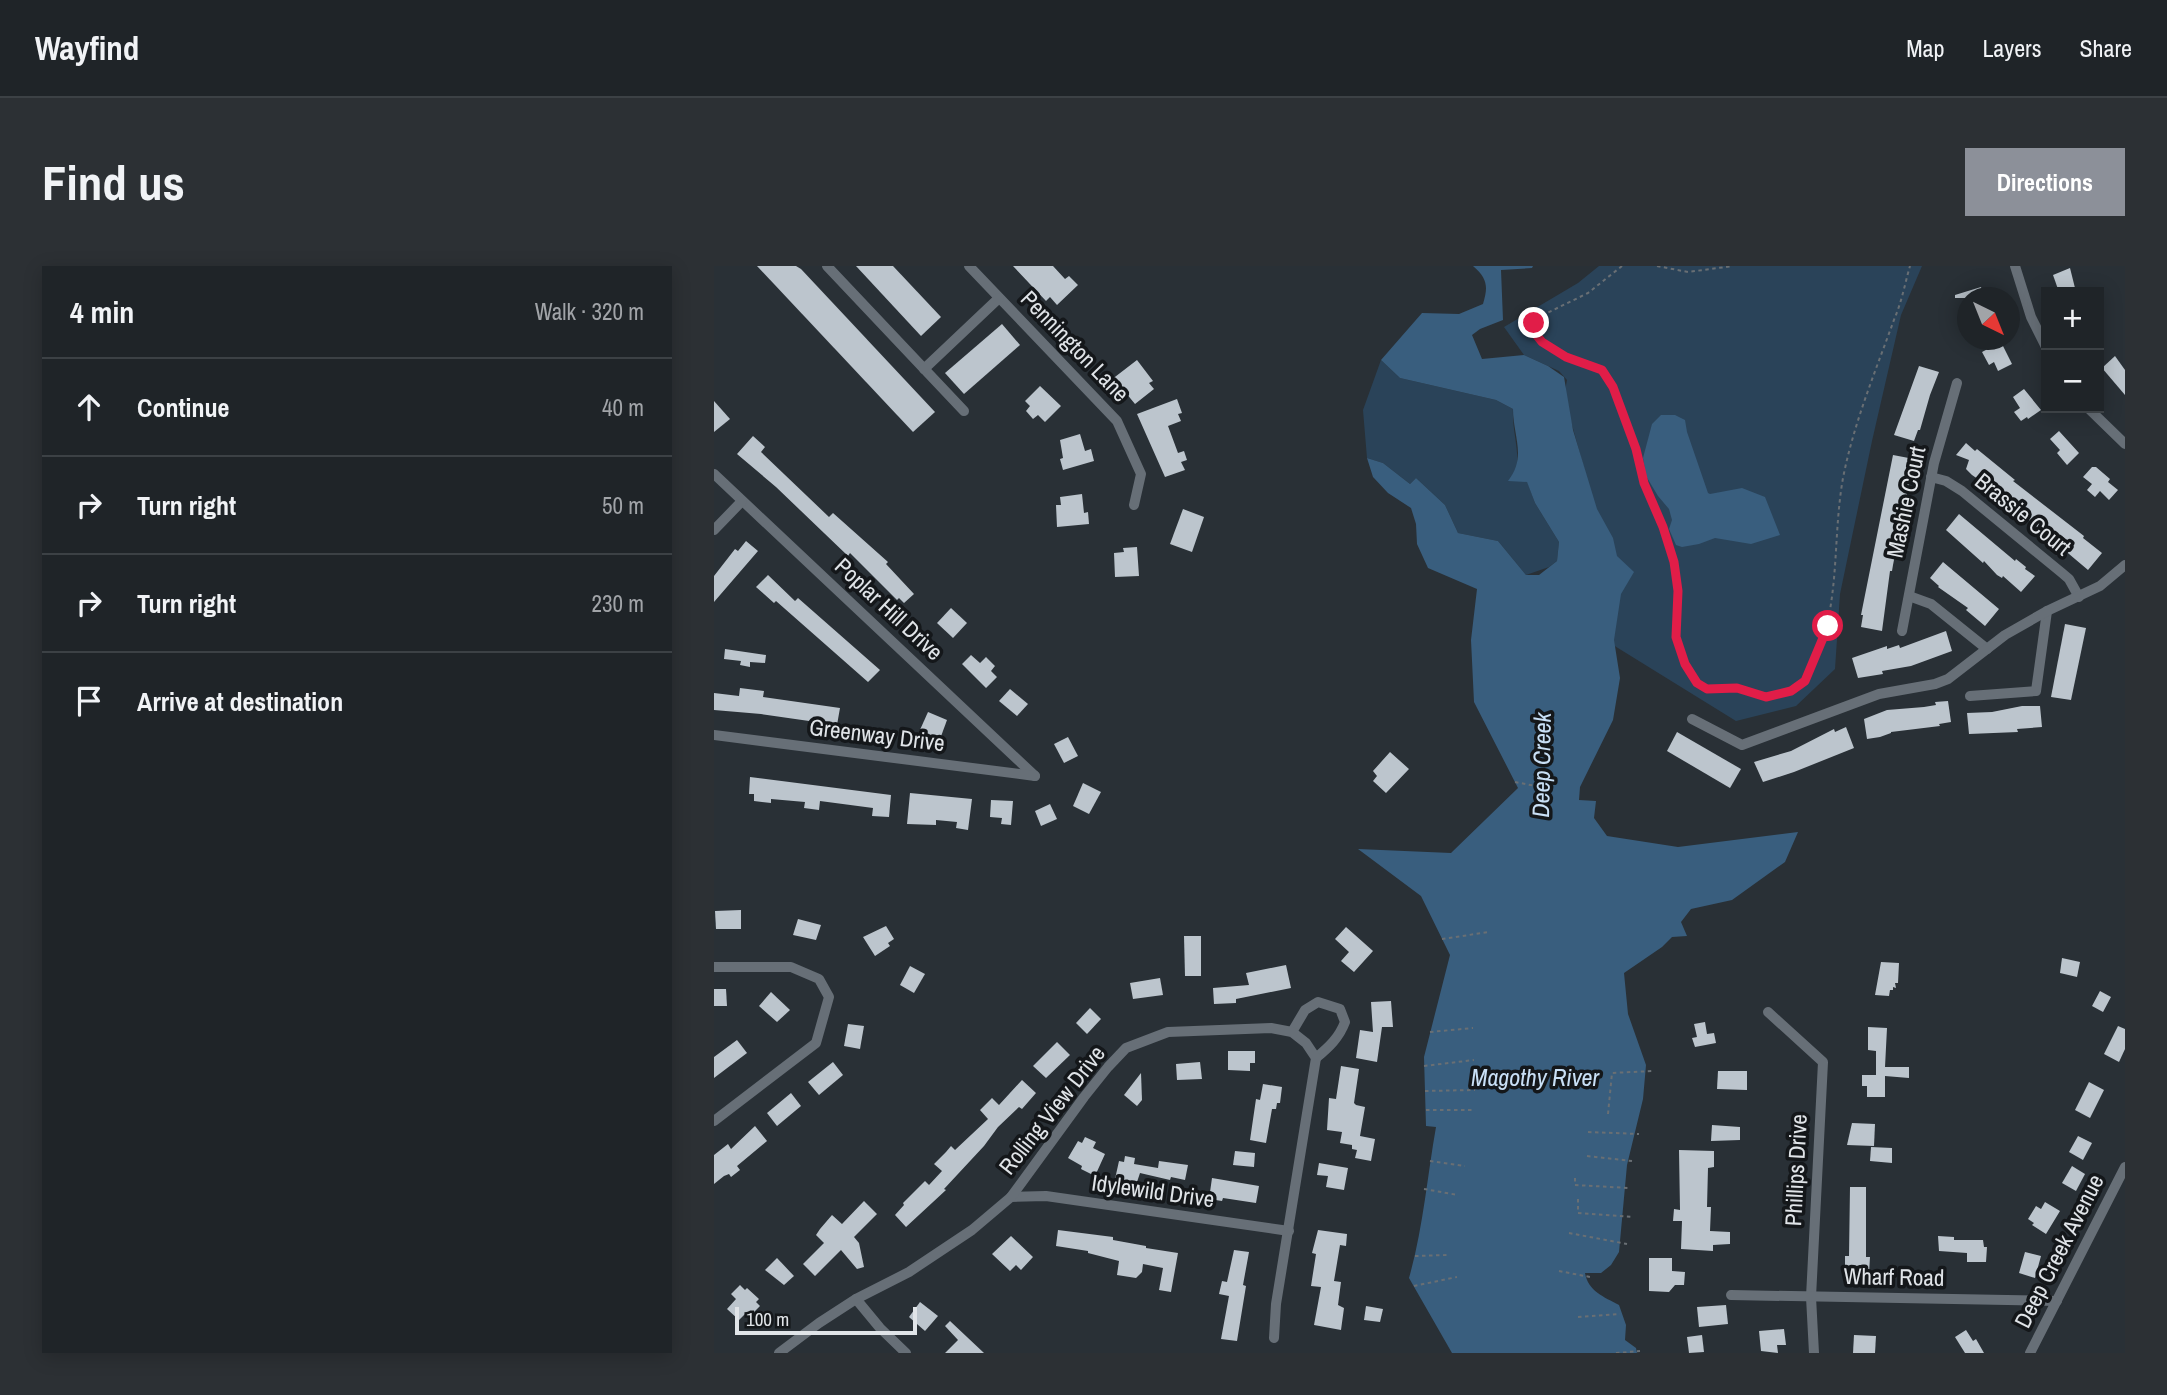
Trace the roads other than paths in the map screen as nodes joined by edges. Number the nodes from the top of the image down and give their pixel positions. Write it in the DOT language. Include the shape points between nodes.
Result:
graph roads {
  1 [pos="827,266"];
  2 [pos="969,266"];
  3 [pos="2015,266"];
  4 [pos="999,298"];
  5 [pos="2041,337"];
  6 [pos="924,369"];
  7 [pos="1957,383"];
  8 [pos="964,411"];
  9 [pos="2093,413"];
  10 [pos="2125,444"];
  11 [pos="714,474"];
  12 [pos="1931,477"];
  13 [pos="743,500"];
  14 [pos="1134,505"];
  15 [pos="714,530"];
  16 [pos="2125,565"];
  17 [pos="1909,596"];
  18 [pos="2079,597"];
  19 [pos="2047,611"];
  20 [pos="1902,631"];
  21 [pos="1987,649"];
  22 [pos="1970,696"];
  23 [pos="1692,719"];
  24 [pos="714,735"];
  25 [pos="1035,776"];
  26 [pos="714,967"];
  27 [pos="1768,1012"];
  28 [pos="1292,1032"];
  29 [pos="1316,1058"];
  30 [pos="714,1121"];
  31 [pos="2125,1167"];
  32 [pos="1011,1197"];
  33 [pos="1289,1231"];
  34 [pos="1731,1296"];
  35 [pos="1811,1297"];
  36 [pos="856,1299"];
  37 [pos="2057,1301"];
  38 [pos="1274,1338"];
  39 [pos="779,1353"];
  40 [pos="906,1353"];
  41 [pos="1814,1353"];
  42 [pos="2030,1353"];
  1 -- 6 [label="street"];
  2 -- 4 [label="street, Pennington Lane"];
  3 -- 5 [label="street"];
  4 -- 6 [label="street"];
  4 -- 14 [label="street, Pennington Lane" via="1117,421 1141,474"];
  6 -- 8 [label="street"];
  7 -- 12 [label="street, Mashie Court"];
  9 -- 10 [label="street"];
  11 -- 13 [label="street, Poplar Hill Drive"];
  12 -- 17 [label="street, Mashie Court"];
  12 -- 18 [label="street, Brassie Court" via="1946,481 1982,507 2069,579"];
  13 -- 15 [label="street"];
  13 -- 25 [label="street, Poplar Hill Drive"];
  16 -- 18 [label="street"];
  17 -- 20 [label="street, Mashie Court"];
  17 -- 21 [label="street" via="1931,604"];
  18 -- 19 [label="street"];
  19 -- 21 [label="street"];
  19 -- 22 [label="street" via="2036,691"];
  21 -- 23 [label="street" via="1948,679 1880,694 1742,746"];
  24 -- 25 [label="street, Greenway Drive"];
  26 -- 30 [label="street" via="791,967 819,979 829,997 816,1043"];
  27 -- 35 [label="street, Phillips Drive" via="1823,1062"];
  28 -- 29 [label="street"];
  28 -- 29 [label="street" via="1306,1010 1318,1003 1340,1009 1345,1022 1342,1030"];
  28 -- 32 [label="street, Rolling View Drive" via="1271,1027 1168,1032 1126,1048"];
  29 -- 33 [label="street"];
  31 -- 37 [label="street, Deep Creek Avenue"];
  32 -- 33 [label="street, Idylewild Drive" via="1046,1196"];
  32 -- 36 [label="street, Rolling View Drive" via="909,1272"];
  33 -- 38 [label="street"];
  34 -- 35 [label="street, Wharf Road"];
  35 -- 37 [label="street, Wharf Road"];
  35 -- 41 [label="street, Phillips Drive"];
  36 -- 39 [label="street, Rolling View Drive"];
  36 -- 40 [label="street"];
  37 -- 42 [label="street, Deep Creek Avenue"];
}
